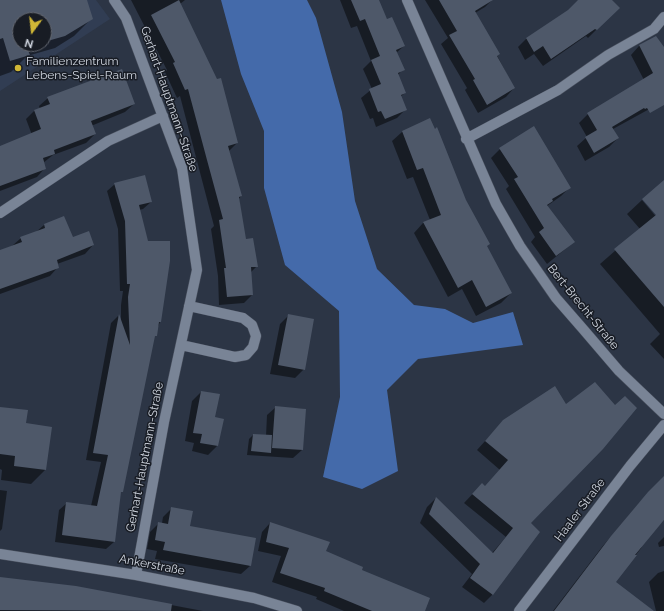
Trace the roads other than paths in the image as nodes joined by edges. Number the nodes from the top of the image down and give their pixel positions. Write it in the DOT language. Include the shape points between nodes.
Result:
graph roads {
  1 [pos="114,0"];
  2 [pos="407,0"];
  3 [pos="664,17"];
  4 [pos="163,116"];
  5 [pos="466,139"];
  6 [pos="0,213"];
  7 [pos="189,306"];
  8 [pos="180,345"];
  9 [pos="664,414"];
  10 [pos="664,425"];
  11 [pos="0,554"];
  12 [pos="136,575"];
  13 [pos="297,611"];
  14 [pos="519,611"];
  1 -- 4 [label="street, Gerhart-Hauptmann-Straße" via="126,18"];
  2 -- 5 [label="street, Bert-Brecht-Straße"];
  3 -- 5 [label="street" via="654,29 608,55 558,90"];
  4 -- 6 [label="street" via="108,141"];
  4 -- 7 [label="street, Gerhart-Hauptmann-Straße" via="182,168 196,270"];
  5 -- 9 [label="street, Bert-Brecht-Straße" via="496,204 520,246 556,298 619,371"];
  7 -- 8 [label="street, Gerhart-Hauptmann-Straße"];
  7 -- 8 [label="street" via="243,318 252,325 256,336 254,347 246,355 235,357"];
  8 -- 12 [label="street, Gerhart-Hauptmann-Straße"];
  10 -- 14 [label="street, Haaler Straße"];
  11 -- 12 [label="street, Ankerstraße"];
  12 -- 13 [label="street, Ankerstraße" via="254,598"];
}
